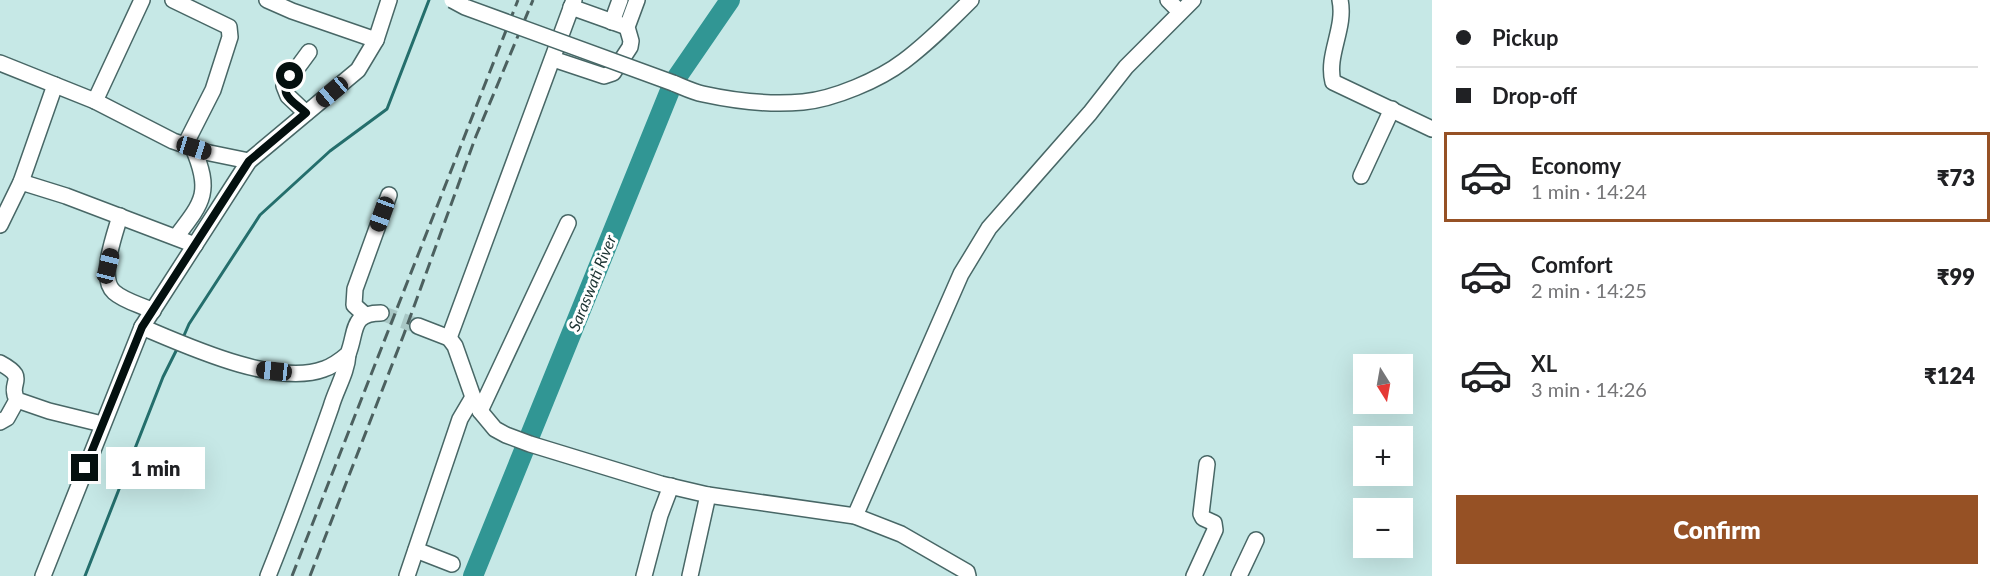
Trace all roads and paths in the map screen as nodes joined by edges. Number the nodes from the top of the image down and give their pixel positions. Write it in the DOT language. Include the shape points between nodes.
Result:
graph roads {
  1 [pos="142,0"];
  2 [pos="173,0"];
  3 [pos="267,0"];
  4 [pos="389,0"];
  5 [pos="452,0"];
  6 [pos="620,0"];
  7 [pos="637,0"];
  8 [pos="971,0"];
  9 [pos="1168,0"];
  10 [pos="1193,0"];
  11 [pos="1340,0"];
  12 [pos="573,4"];
  13 [pos="1180,12"];
  14 [pos="619,24"];
  15 [pos="376,40"];
  16 [pos="309,52"];
  17 [pos="553,59"];
  18 [pos="0,63"];
  19 [pos="55,85"];
  20 [pos="95,101"];
  21 [pos="1392,109"];
  22 [pos="306,113"];
  23 [pos="1432,129"];
  24 [pos="189,147"];
  25 [pos="249,161"];
  26 [pos="1361,176"];
  27 [pos="21,182"];
  28 [pos="389,195"];
  29 [pos="120,216"];
  30 [pos="568,224"];
  31 [pos="0,225"];
  32 [pos="176,237"];
  33 [pos="195,245"];
  34 [pos="153,311"];
  35 [pos="418,326"];
  36 [pos="142,327"];
  37 [pos="449,338"];
  38 [pos="348,354"];
  39 [pos="0,363"];
  40 [pos="17,400"];
  41 [pos="477,404"];
  42 [pos="0,422"];
  43 [pos="102,424"];
  44 [pos="1207,464"];
  45 [pos="671,486"];
  46 [pos="708,495"];
  47 [pos="855,516"];
  48 [pos="1256,540"];
  49 [pos="416,550"];
  50 [pos="452,564"];
  51 [pos="968,574"];
  52 [pos="43,576"];
  53 [pos="268,576"];
  54 [pos="407,576"];
  55 [pos="644,576"];
  56 [pos="690,576"];
  57 [pos="982,576"];
  58 [pos="1194,576"];
  59 [pos="1239,576"];
  1 -- 20 [label="street"];
  2 -- 24 [label="street" via="230,30 220,71"];
  3 -- 15 [label="street"];
  4 -- 15 [label="street"];
  5 -- 8 [label="street, bridge" via="701,94 776,103 821,98 877,77 902,63"];
  6 -- 14 [label="street"];
  7 -- 14 [label="street"];
  9 -- 13 [label="street"];
  10 -- 13 [label="street"];
  11 -- 21 [label="street" via="1333,82"];
  12 -- 14 [label="street"];
  12 -- 17 [label="street"];
  13 -- 47 [label="street" via="1125,67 989,228 961,274"];
  14 -- 17 [label="street" via="631,40 630,47 609,75"];
  15 -- 22 [label="street" via="358,70"];
  16 -- 22 [label="street" via="284,86 288,96"];
  17 -- 37 [label="street"];
  18 -- 19 [label="street"];
  19 -- 20 [label="street"];
  19 -- 27 [label="street"];
  20 -- 24 [label="street"];
  21 -- 23 [label="street"];
  21 -- 26 [label="street"];
  22 -- 25 [label="street"];
  24 -- 25 [label="street"];
  24 -- 32 [label="street" via="203,175 202,198"];
  25 -- 33 [label="street"];
  27 -- 29 [label="street"];
  27 -- 31 [label="street"];
  28 -- 38 [label="street" via="355,289 354,305 373,314 360,317"];
  29 -- 32 [label="street"];
  29 -- 34 [label="street" via="106,279 116,294"];
  30 -- 41 [label="street"];
  32 -- 33 [label="street"];
  33 -- 34 [label="street"];
  34 -- 36 [label="street"];
  35 -- 37 [label="street"];
  36 -- 38 [label="street" via="256,369 311,372"];
  36 -- 43 [label="street"];
  37 -- 41 [label="street"];
  38 -- 53 [label="street" via="306,481"];
  39 -- 40 [label="street" via="17,377"];
  40 -- 42 [label="street" via="7,418"];
  40 -- 43 [label="street"];
  41 -- 45 [label="street" via="495,429 506,435"];
  41 -- 49 [label="street" via="460,419"];
  43 -- 52 [label="street"];
  44 -- 58 [label="street" via="1201,514 1214,523 1215,530"];
  45 -- 46 [label="street"];
  45 -- 55 [label="street"];
  46 -- 47 [label="street"];
  46 -- 56 [label="street"];
  47 -- 51 [label="street" via="901,534"];
  48 -- 59 [label="street"];
  49 -- 50 [label="street"];
  49 -- 54 [label="street"];
  51 -- 57 [label="street"];
}
